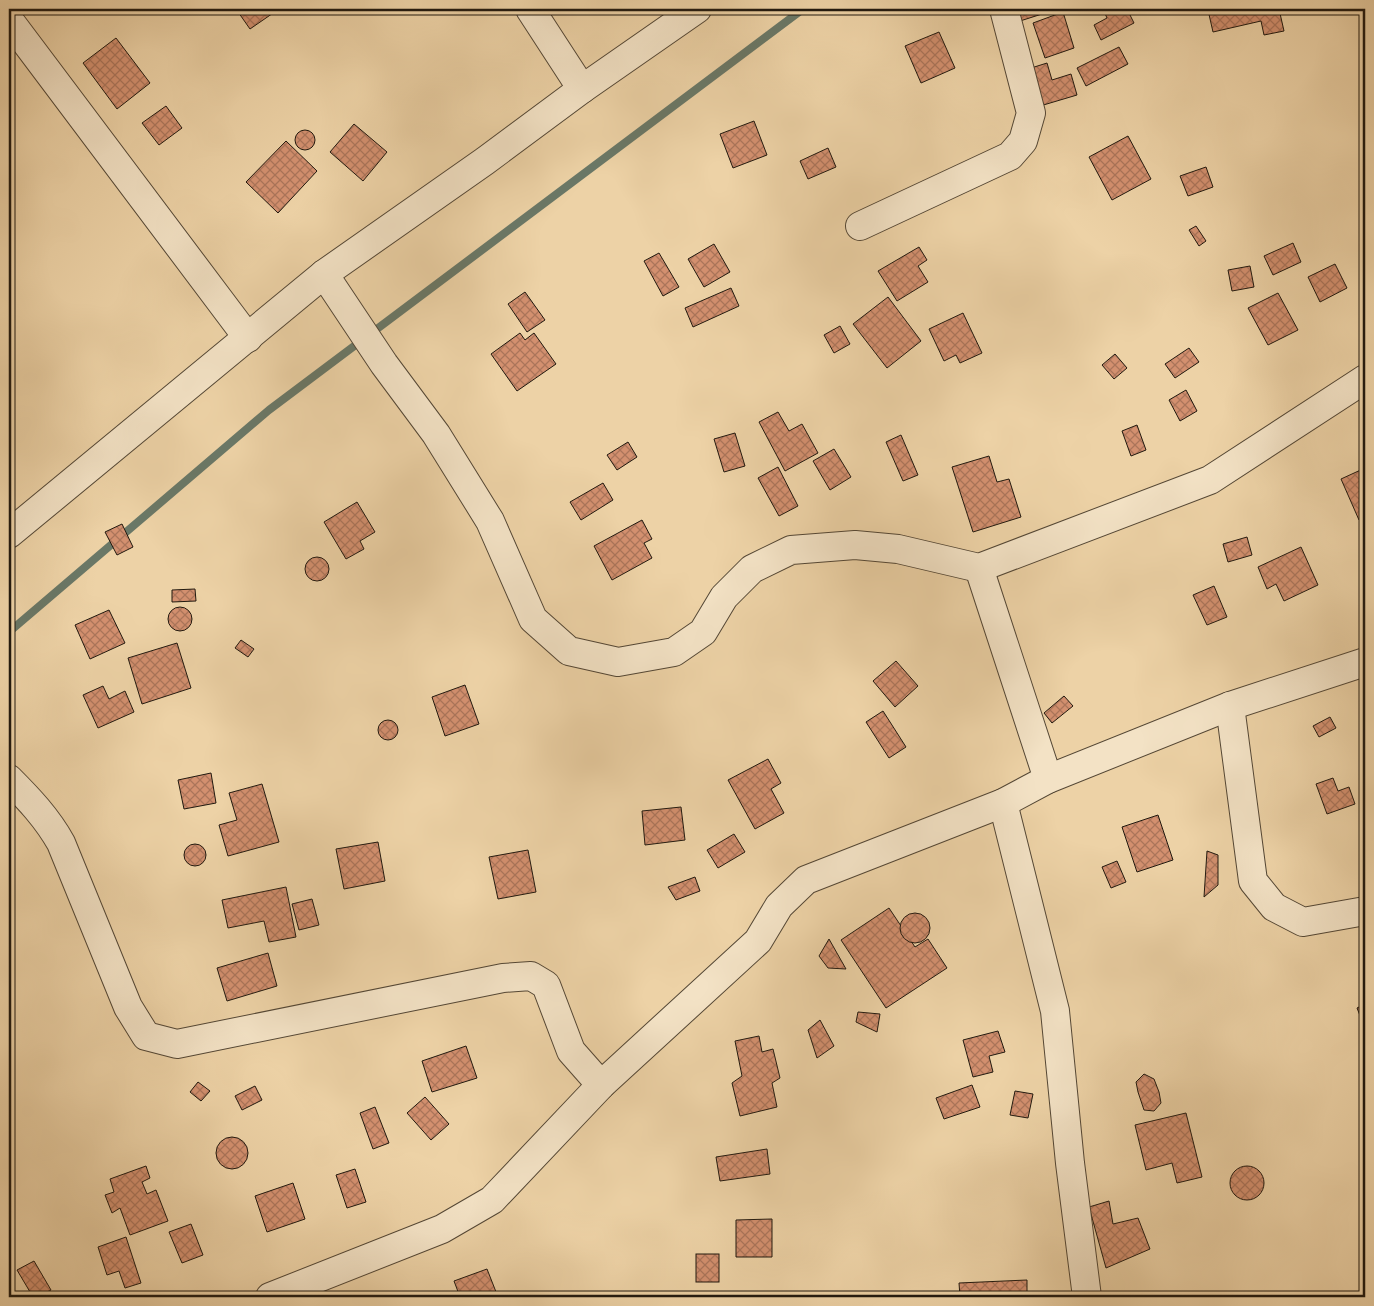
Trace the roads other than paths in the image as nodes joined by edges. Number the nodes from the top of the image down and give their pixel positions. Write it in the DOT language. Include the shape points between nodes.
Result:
graph roads {
  1 [pos="530,9"];
  2 [pos="697,9"];
  3 [pos="1004,9"];
  4 [pos="9,20"];
  5 [pos="582,89"];
  6 [pos="860,226"];
  7 [pos="324,274"];
  8 [pos="248,338"];
  9 [pos="1365,378"];
  10 [pos="9,534"];
  11 [pos="979,568"];
  12 [pos="1365,662"];
  13 [pos="1230,706"];
  14 [pos="9,779"];
  15 [pos="1048,779"];
  16 [pos="1003,803"];
  17 [pos="1365,911"];
  18 [pos="601,1085"];
  19 [pos="270,1297"];
  20 [pos="1087,1297"];
  1 -- 5 [label="street"];
  2 -- 5 [label="street"];
  3 -- 6 [label="street" via="1031,113 1022,141 1010,156"];
  4 -- 8 [label="street"];
  5 -- 7 [label="street"];
  7 -- 8 [label="street"];
  7 -- 11 [label="street" via="436,434 490,521 533,619 569,651 618,662 674,652 703,632 724,597 752,569 791,550 855,545 898,549"];
  8 -- 10 [label="street"];
  9 -- 11 [label="street" via="1210,480"];
  11 -- 15 [label="street"];
  12 -- 13 [label="street"];
  13 -- 15 [label="street"];
  13 -- 17 [label="street" via="1253,881 1274,906 1303,922"];
  14 -- 18 [label="street" via="51,826 128,1007 146,1036 177,1044 503,978 531,976 546,985 571,1051"];
  15 -- 16 [label="street"];
  16 -- 18 [label="street" via="806,880 779,906 758,941"];
  16 -- 20 [label="street" via="1055,1011"];
  18 -- 19 [label="street" via="492,1200 442,1229"];
}
